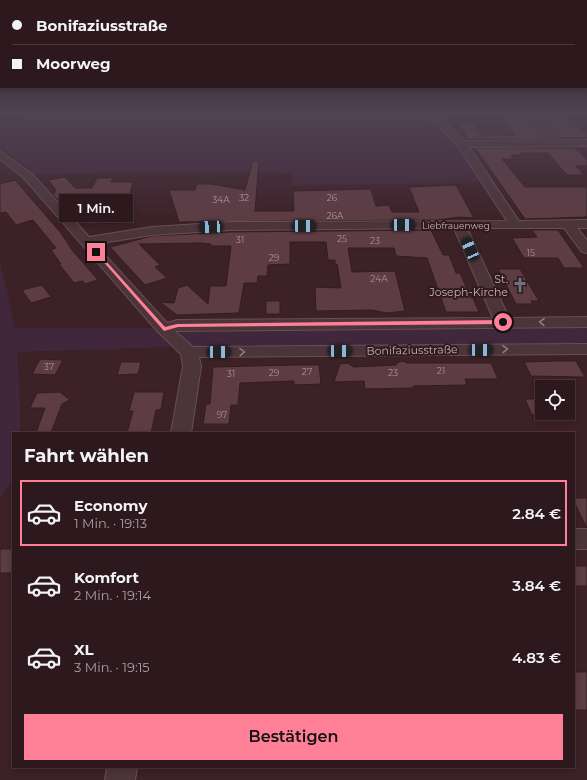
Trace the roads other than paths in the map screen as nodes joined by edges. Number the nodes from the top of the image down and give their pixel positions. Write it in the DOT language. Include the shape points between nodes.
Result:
graph roads {
  1 [pos="465,148"];
  2 [pos="0,154"];
  3 [pos="514,224"];
  4 [pos="568,224"];
  5 [pos="587,224"];
  6 [pos="459,225"];
  7 [pos="86,241"];
  8 [pos="587,249"];
  9 [pos="503,322"];
  10 [pos="581,323"];
  11 [pos="164,329"];
  12 [pos="587,343"];
  13 [pos="587,349"];
  14 [pos="188,352"];
  15 [pos="180,432"];
  16 [pos="575,539"];
  17 [pos="587,539"];
  18 [pos="122,768"];
  19 [pos="120,780"];
  1 -- 3 [label="street"];
  2 -- 7 [label="street" via="28,176"];
  3 -- 4 [label="street, Liebfrauenweg"];
  3 -- 6 [label="street, Liebfrauenweg"];
  4 -- 5 [label="street, Liebfrauenweg"];
  4 -- 8 [label="street"];
  6 -- 7 [label="street, Liebfrauenweg" via="230,226 152,232"];
  6 -- 9 [label="street"];
  7 -- 11 [label="street"];
  10 -- 9 [label="street, one-way"];
  9 -- 11 [label="street" via="177,325"];
  10 -- 12 [label="street"];
  11 -- 14 [label="street"];
  14 -- 13 [label="street, Bonifaziusstraße, one-way"];
  14 -- 15 [label="street" via="192,366"];
  16 -- 17 [label="street"];
  18 -- 19 [label="street"];
}
